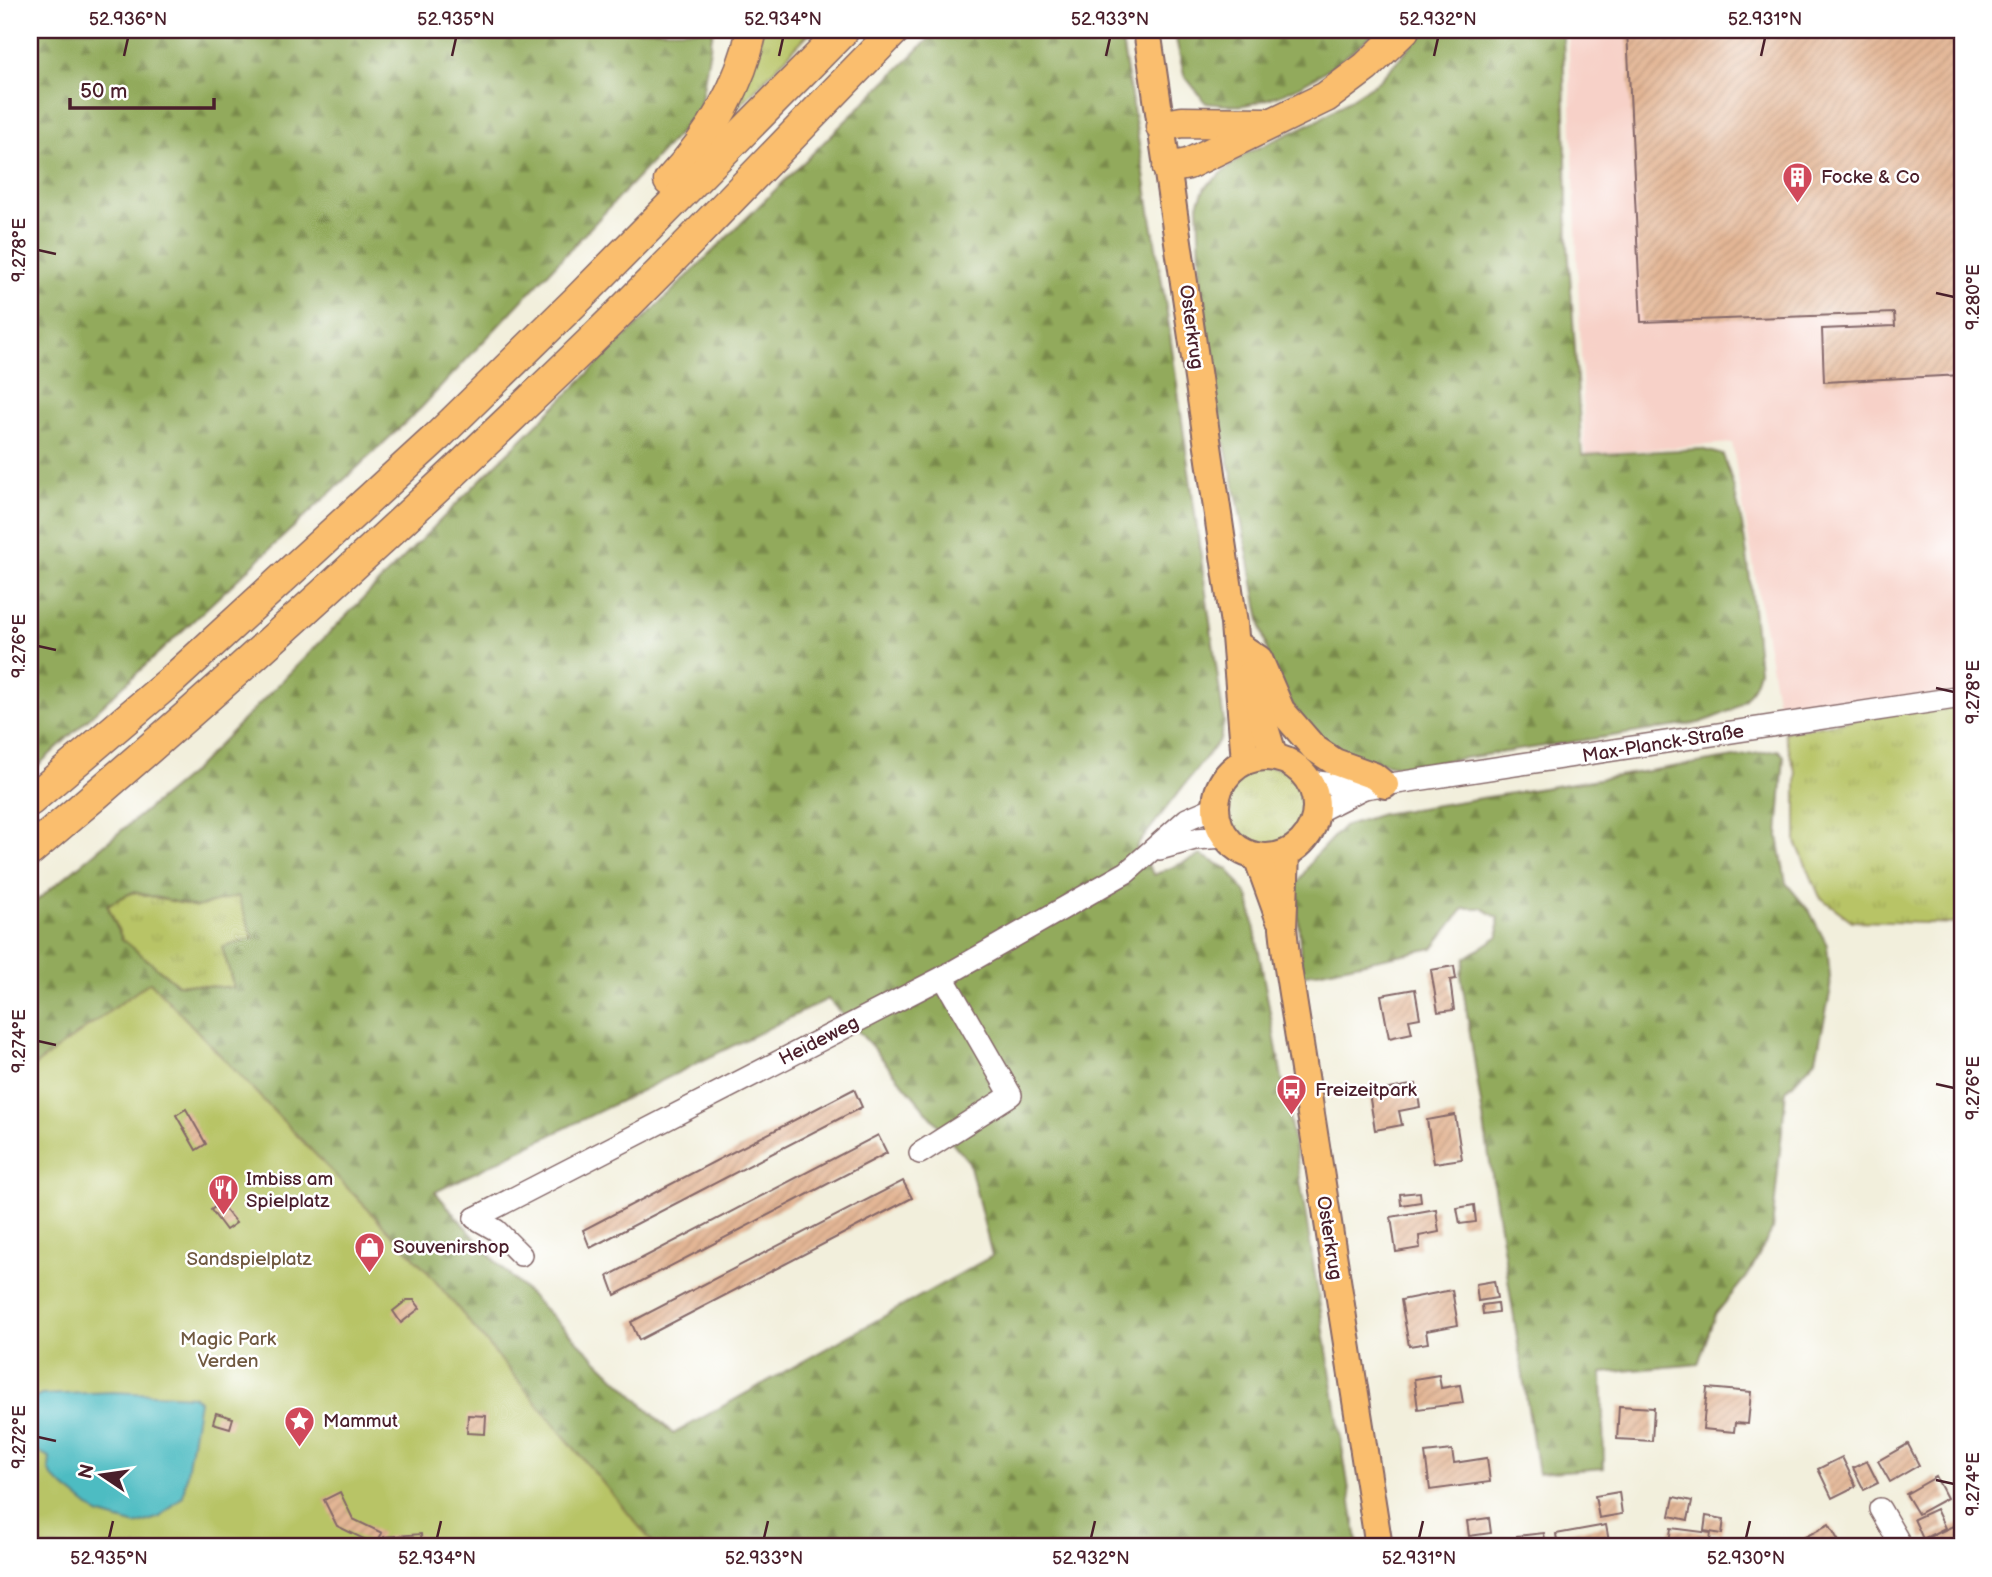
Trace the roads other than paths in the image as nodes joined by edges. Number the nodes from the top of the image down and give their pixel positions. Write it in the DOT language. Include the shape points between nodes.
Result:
graph roads {
  1 [pos="752,30"];
  2 [pos="844,30"];
  3 [pos="895,30"];
  4 [pos="1147,30"];
  5 [pos="1404,30"];
  6 [pos="1270,123"];
  7 [pos="1161,126"];
  8 [pos="1168,168"];
  9 [pos="590,286"];
  10 [pos="1237,635"];
  11 [pos="1962,697"];
  12 [pos="1274,757"];
  13 [pos="1245,761"];
  14 [pos="1310,781"];
  15 [pos="1374,786"];
  16 [pos="30,801"];
  17 [pos="1216,807"];
  18 [pos="1317,812"];
  19 [pos="1225,837"];
  20 [pos="34,848"];
  21 [pos="1155,850"];
  22 [pos="1286,854"];
  23 [pos="1258,857"];
  24 [pos="1283,928"];
  25 [pos="943,977"];
  26 [pos="920,1153"];
  27 [pos="521,1255"];
  28 [pos="1880,1509"];
  29 [pos="1379,1547"];
  30 [pos="1902,1547"];
  1 -- 9 [label="highway" via="736,83 717,119 677,172 599,254"];
  2 -- 9 [label="highway"];
  3 -- 20 [label="highway" via="478,449 199,705"];
  4 -- 7 [label="main road, Osterkrug"];
  5 -- 6 [label="highway" via="1326,97"];
  6 -- 7 [label="highway"];
  6 -- 8 [label="highway" via="1188,164"];
  7 -- 8 [label="main road, Osterkrug"];
  8 -- 10 [label="main road, Osterkrug"];
  9 -- 16 [label="highway" via="438,436 172,680"];
  10 -- 12 [label="main road, Osterkrug"];
  10 -- 13 [label="main road, Osterkrug"];
  10 -- 15 [label="main road" via="1259,659 1281,710 1314,748 1335,762 1374,776"];
  11 -- 15 [label="street, Max-Planck-Straße"];
  12 -- 13 [label="main road"];
  12 -- 14 [label="main road" via="1301,770"];
  13 -- 17 [label="main road" via="1226,777"];
  14 -- 15 [label="street, Max-Planck-Straße"];
  14 -- 18 [label="main road"];
  15 -- 18 [label="street, Max-Planck-Straße"];
  17 -- 19 [label="main road"];
  17 -- 21 [label="street, Heideweg" via="1187,819"];
  18 -- 22 [label="main road" via="1308,836"];
  19 -- 21 [label="street, Heideweg" via="1195,839"];
  19 -- 23 [label="main road" via="1237,849"];
  21 -- 25 [label="street, Heideweg" via="1127,872"];
  22 -- 23 [label="main road"];
  22 -- 24 [label="main road, Osterkrug"];
  23 -- 24 [label="main road, Osterkrug"];
  24 -- 29 [label="main road, Osterkrug"];
  25 -- 26 [label="street" via="1011,1095"];
  25 -- 27 [label="street, Heideweg" via="475,1218 496,1230"];
  28 -- 30 [label="street"];
}
